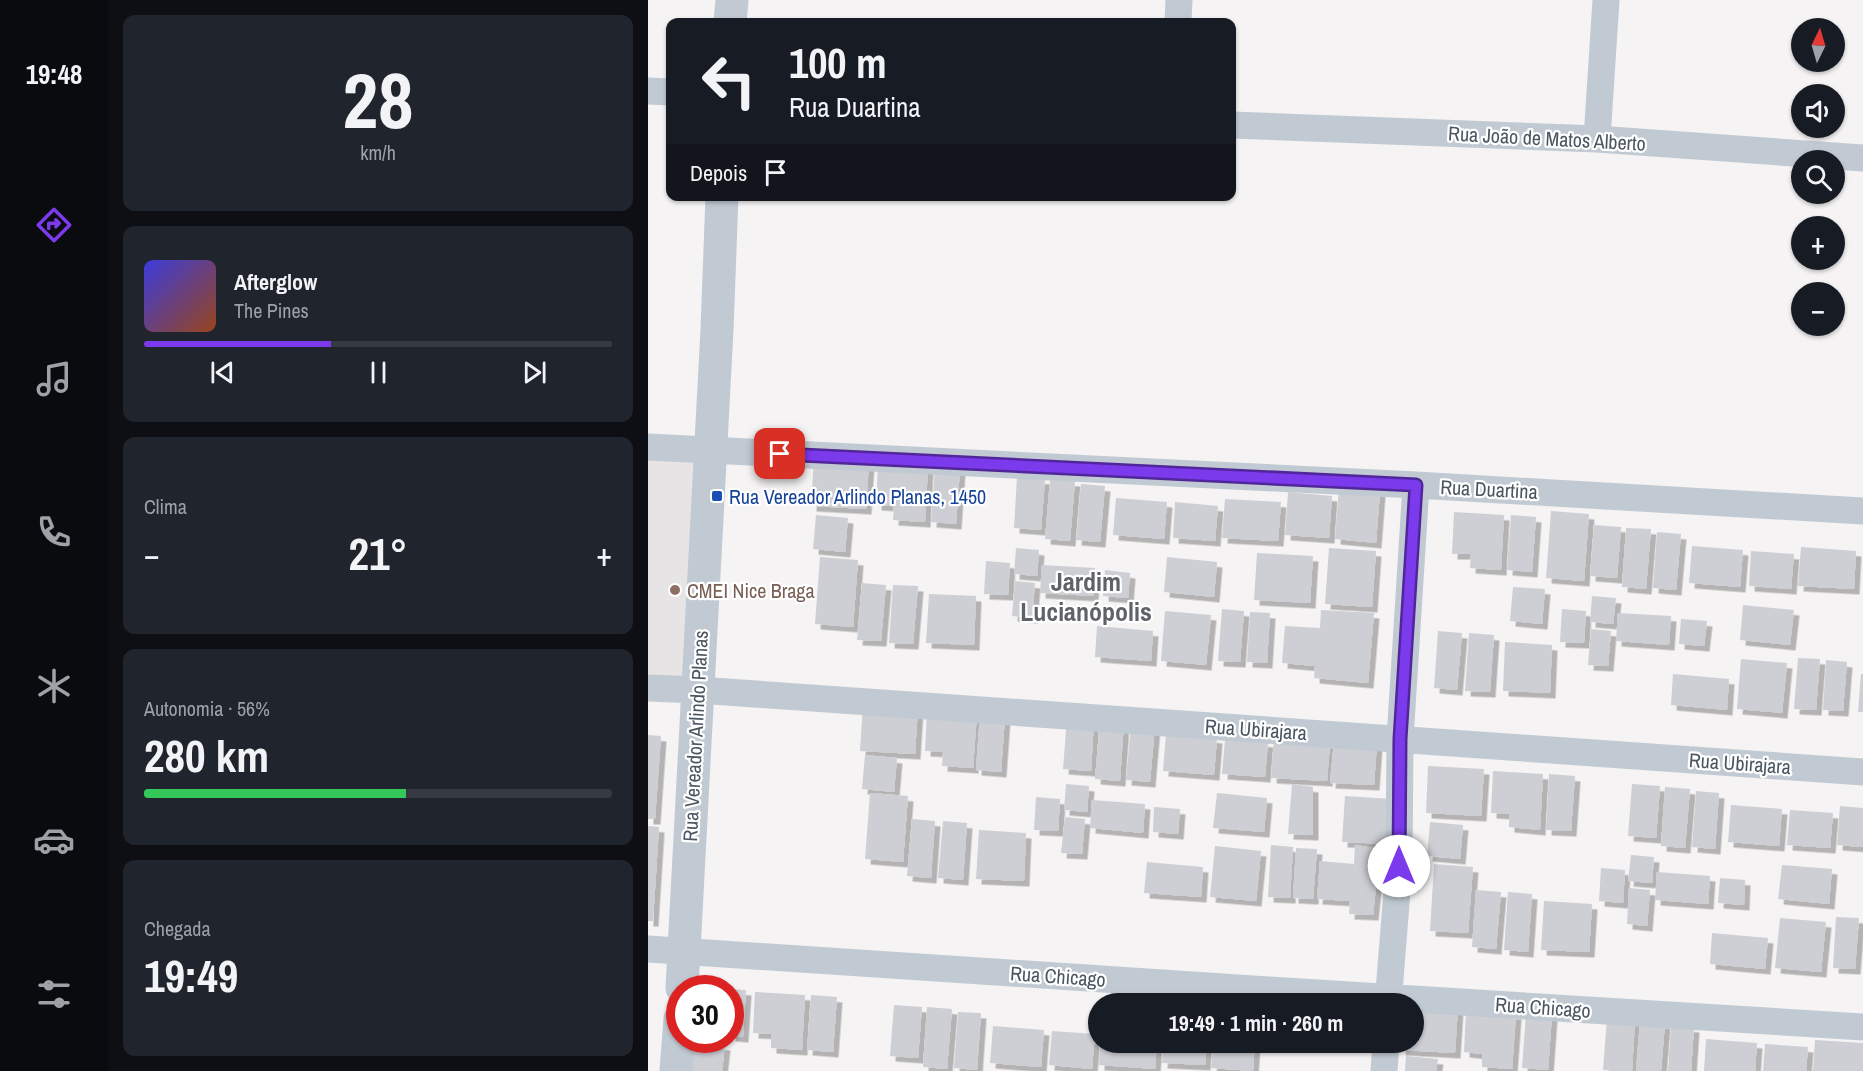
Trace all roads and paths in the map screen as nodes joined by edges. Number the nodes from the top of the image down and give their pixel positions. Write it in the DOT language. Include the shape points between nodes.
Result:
graph roads {
  1 [pos="732,0"];
  2 [pos="1179,0"];
  3 [pos="1606,0"];
  4 [pos="730,18"];
  5 [pos="1178,18"];
  6 [pos="648,90"];
  7 [pos="666,92"];
  8 [pos="1236,125"];
  9 [pos="1597,139"];
  10 [pos="1863,158"];
  11 [pos="722,201"];
  12 [pos="648,447"];
  13 [pos="710,451"];
  14 [pos="1416,485"];
  15 [pos="1863,511"];
  16 [pos="648,688"];
  17 [pos="698,690"];
  18 [pos="1400,739"];
  19 [pos="1863,772"];
  20 [pos="648,949"];
  21 [pos="684,951"];
  22 [pos="683,975"];
  23 [pos="1288,993"];
  24 [pos="1390,993"];
  25 [pos="1424,1002"];
  26 [pos="1863,1027"];
  27 [pos="677,1053"];
  28 [pos="1385,1053"];
  29 [pos="676,1071"];
  30 [pos="1384,1071"];
  1 -- 4 [label="street"];
  2 -- 5 [label="street"];
  3 -- 9 [label="street"];
  6 -- 7 [label="street"];
  8 -- 9 [label="street, Rua João de Matos Alberto"];
  9 -- 10 [label="street, Rua João de Matos Alberto"];
  11 -- 13 [label="street, Rua Vereador Arlindo Planas"];
  12 -- 13 [label="street, Rua Duartina"];
  13 -- 14 [label="street, Rua Duartina"];
  13 -- 17 [label="street, Rua Vereador Arlindo Planas"];
  14 -- 15 [label="street, Rua Duartina"];
  14 -- 18 [label="street"];
  16 -- 17 [label="street, Rua Ubirajara"];
  17 -- 18 [label="street, Rua Ubirajara"];
  17 -- 21 [label="street, Rua Vereador Arlindo Planas"];
  18 -- 19 [label="street, Rua Ubirajara"];
  18 -- 24 [label="street" via="1399,866"];
  20 -- 21 [label="street, Rua Chicago"];
  21 -- 22 [label="street, Rua Vereador Arlindo Planas"];
  21 -- 23 [label="street, Rua Chicago"];
  25 -- 26 [label="street, Rua Chicago"];
  27 -- 29 [label="street"];
  28 -- 30 [label="street"];
}
